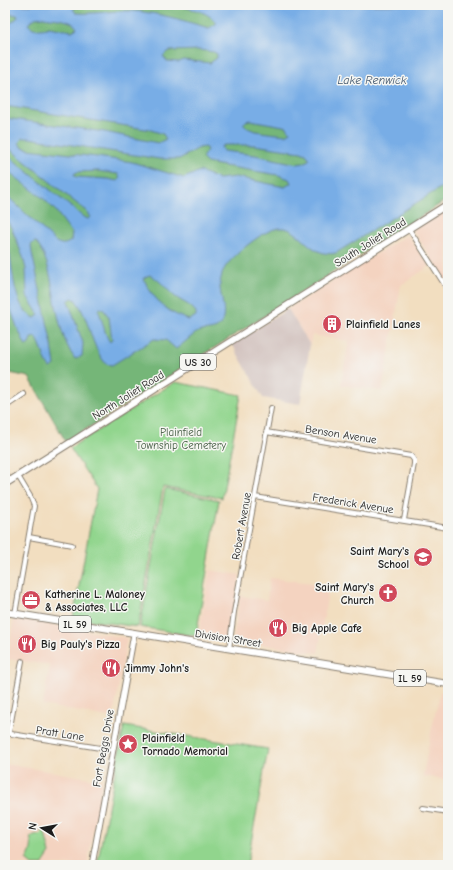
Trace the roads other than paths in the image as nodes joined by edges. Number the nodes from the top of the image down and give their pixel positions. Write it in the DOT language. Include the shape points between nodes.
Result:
graph roads {
  1 [pos="448,204"];
  2 [pos="409,229"];
  3 [pos="448,290"];
  4 [pos="302,296"];
  5 [pos="24,394"];
  6 [pos="5,407"];
  7 [pos="271,408"];
  8 [pos="266,432"];
  9 [pos="5,473"];
  10 [pos="18,476"];
  11 [pos="7,482"];
  12 [pos="255,497"];
  13 [pos="404,520"];
  14 [pos="448,528"];
  15 [pos="29,537"];
  16 [pos="72,544"];
  17 [pos="5,612"];
  18 [pos="15,614"];
  19 [pos="134,634"];
  20 [pos="229,649"];
  21 [pos="22,662"];
  22 [pos="448,684"];
  23 [pos="7,733"];
  24 [pos="113,750"];
  25 [pos="423,808"];
  26 [pos="448,812"];
  27 [pos="92,865"];
  1 -- 2 [label="main road, South Joliet Road / US 30"];
  2 -- 3 [label="street"];
  2 -- 4 [label="main road, South Joliet Road / US 30"];
  4 -- 10 [label="main road, North Joliet Road / US 30"];
  5 -- 6 [label="street"];
  7 -- 8 [label="street, Robert Avenue"];
  8 -- 12 [label="street, Robert Avenue"];
  8 -- 13 [label="street, Benson Avenue" via="407,454 414,464"];
  9 -- 11 [label="street"];
  10 -- 11 [label="main road, North Joliet Road / US 30"];
  10 -- 15 [label="street" via="34,506"];
  12 -- 13 [label="street, Frederick Avenue"];
  12 -- 20 [label="street, Robert Avenue"];
  13 -- 14 [label="street, Frederick Avenue"];
  15 -- 16 [label="street"];
  15 -- 18 [label="street"];
  17 -- 18 [label="main road, Division Street / IL 59"];
  18 -- 19 [label="main road, Division Street / IL 59"];
  19 -- 20 [label="main road, Division Street / IL 59"];
  19 -- 24 [label="street, Fort Beggs Drive"];
  20 -- 22 [label="main road, Division Street / IL 59"];
  21 -- 23 [label="street"];
  23 -- 24 [label="street, Pratt Lane"];
  24 -- 27 [label="street, Fort Beggs Drive"];
  25 -- 26 [label="street"];
}
